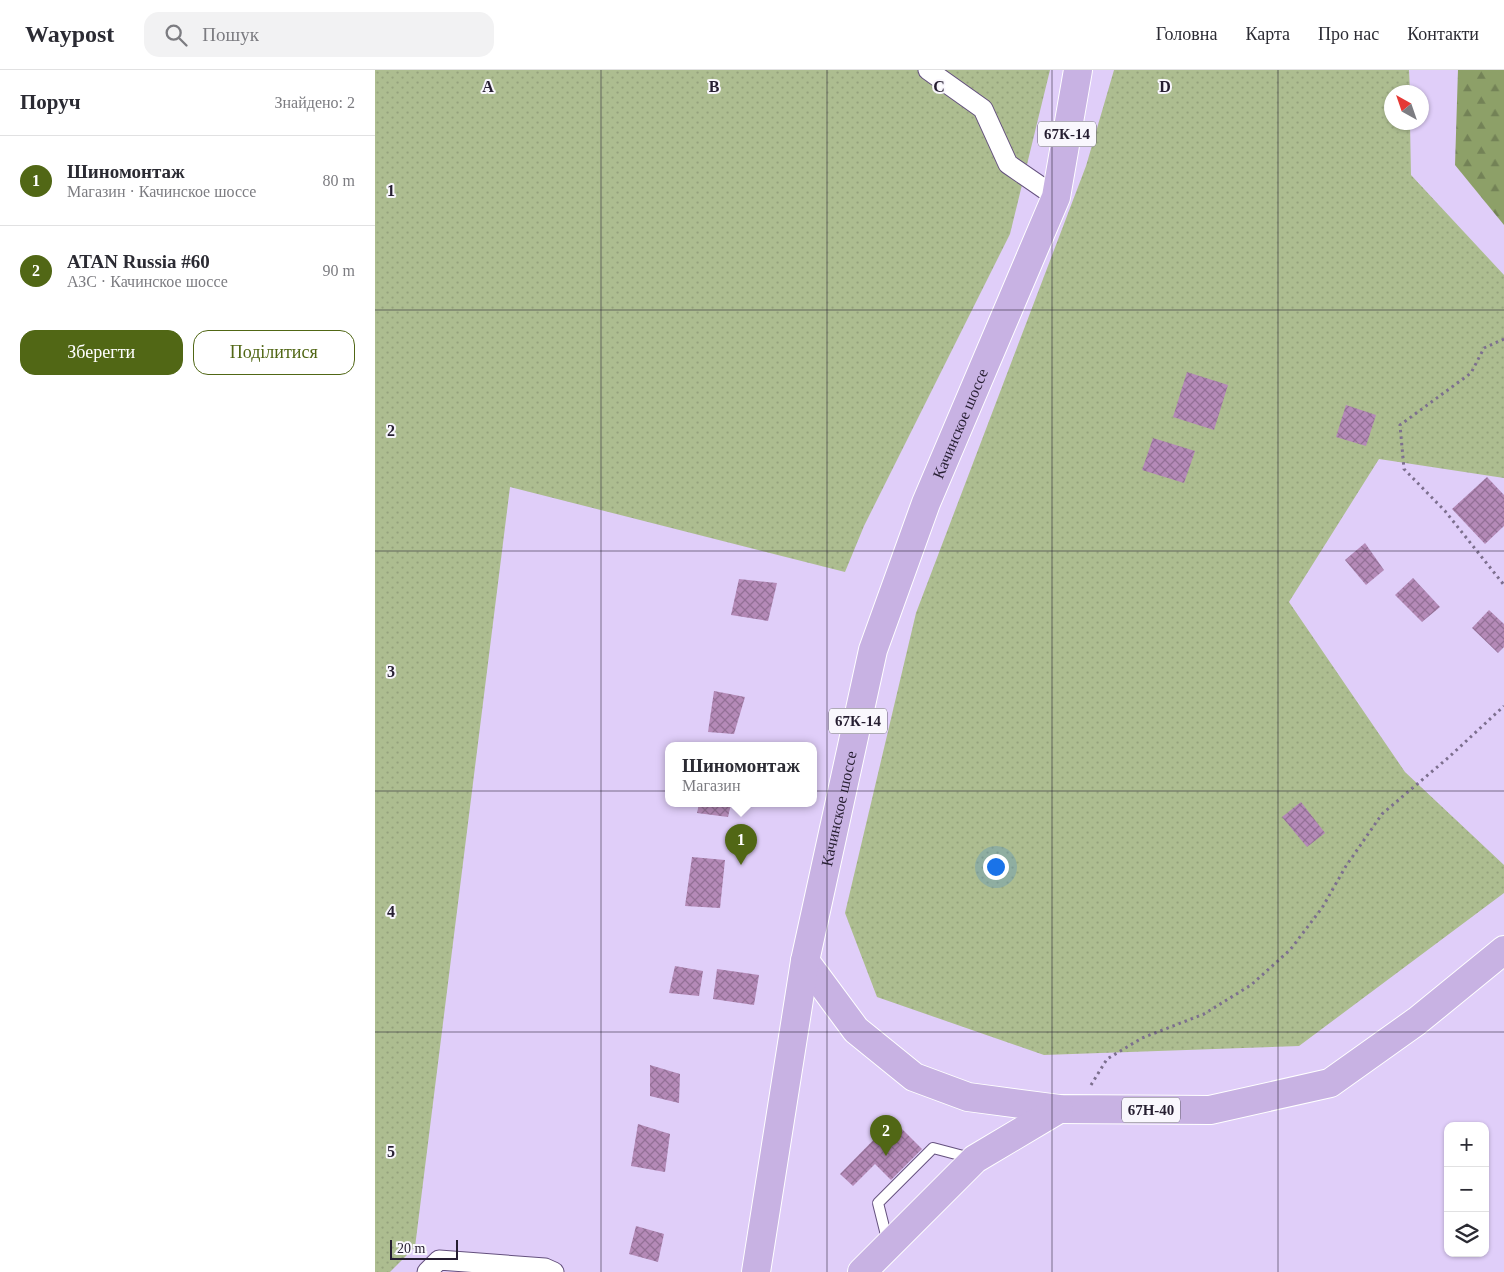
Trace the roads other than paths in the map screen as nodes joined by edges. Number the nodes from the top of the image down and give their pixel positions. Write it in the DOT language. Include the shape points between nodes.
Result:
graph roads {
  1 [pos="928,70"];
  2 [pos="1078,70"];
  3 [pos="1056,197"];
  4 [pos="1504,950"];
  5 [pos="805,961"];
  6 [pos="1068,1109"];
  7 [pos="975,1159"];
  8 [pos="889,1246"];
  9 [pos="547,1271"];
  10 [pos="427,1272"];
  11 [pos="756,1272"];
  12 [pos="862,1272"];
  1 -- 3 [label="street" via="983,109 1008,164"];
  2 -- 3 [label="main road, 67К-14"];
  3 -- 5 [label="main road, Качинское шоссе / 67К-14" via="926,503 873,650"];
  4 -- 6 [label="main road, 67H-40" via="1417,1021 1330,1083 1210,1110"];
  5 -- 6 [label="main road, 67H-40" via="856,1030 914,1077 968,1097"];
  5 -- 11 [label="main road, Качинское шоссе / 67К-14"];
  6 -- 7 [label="main road"];
  7 -- 8 [label="main road"];
  7 -- 8 [label="lane" via="933,1148 878,1203"];
  8 -- 12 [label="main road"];
  9 -- 10 [label="street" via="439,1260"];
}
